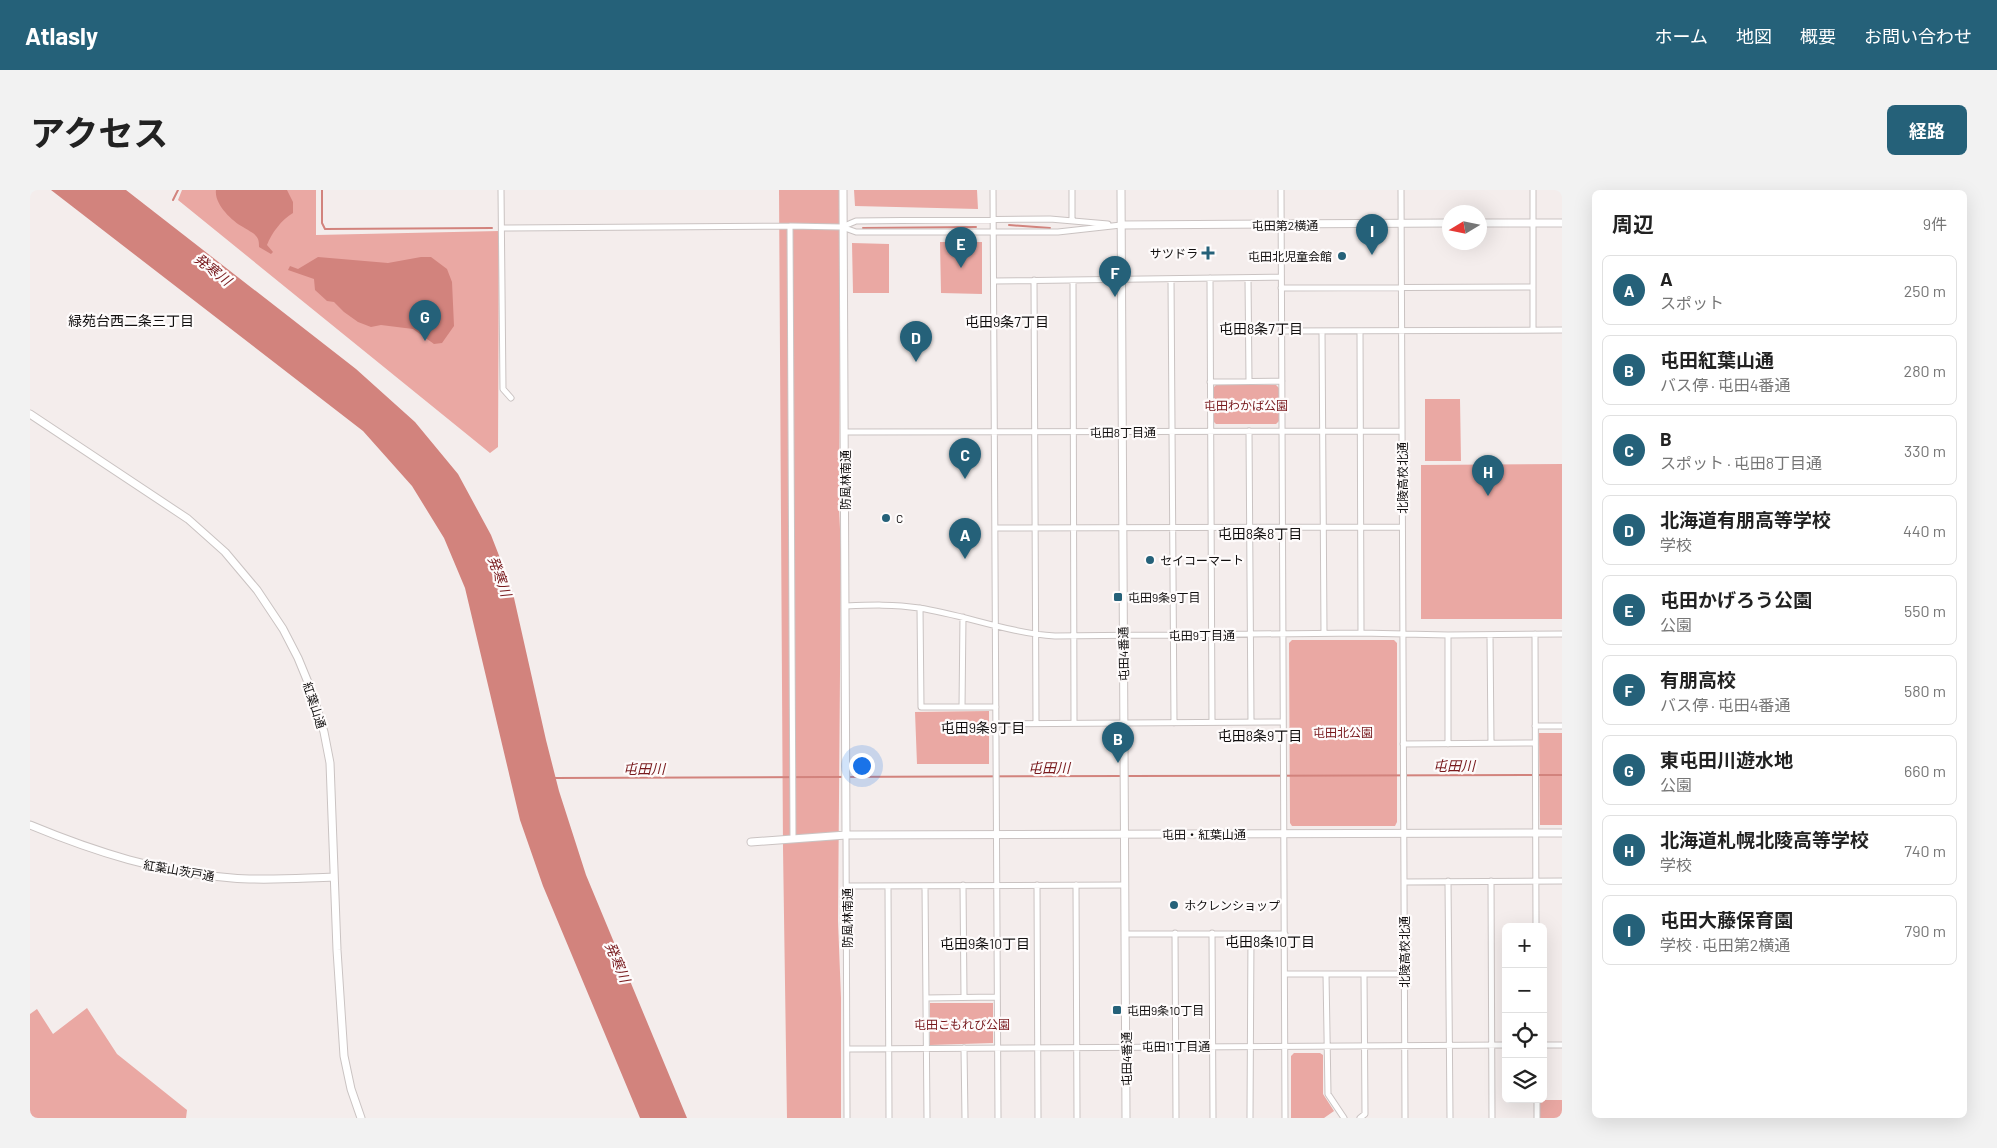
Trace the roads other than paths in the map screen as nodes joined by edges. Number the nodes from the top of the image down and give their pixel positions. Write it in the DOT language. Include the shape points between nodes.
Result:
graph roads {
  1 [pos="501,190"];
  2 [pos="843,190"];
  3 [pos="993,190"];
  4 [pos="1072,190"];
  5 [pos="1121,190"];
  6 [pos="1281,190"];
  7 [pos="1401,190"];
  8 [pos="1532,190"];
  9 [pos="993,219"];
  10 [pos="1072,220"];
  11 [pos="1487,223"];
  12 [pos="1533,223"];
  13 [pos="1562,223"];
  14 [pos="1281,224"];
  15 [pos="1402,224"];
  16 [pos="1442,224"];
  17 [pos="1121,225"];
  18 [pos="790,226"];
  19 [pos="842,227"];
  20 [pos="502,228"];
  21 [pos="993,232"];
  22 [pos="1281,277"];
  23 [pos="1210,278"];
  24 [pos="1248,278"];
  25 [pos="1121,279"];
  26 [pos="1171,279"];
  27 [pos="1034,280"];
  28 [pos="1073,280"];
  29 [pos="994,281"];
  30 [pos="1402,287"];
  31 [pos="1533,287"];
  32 [pos="1281,288"];
  33 [pos="1533,330"];
  34 [pos="1562,330"];
  35 [pos="1282,331"];
  36 [pos="1322,331"];
  37 [pos="1360,331"];
  38 [pos="1401,331"];
  39 [pos="1249,381"];
  40 [pos="1282,381"];
  41 [pos="1210,382"];
  42 [pos="511,398"];
  43 [pos="30,414"];
  44 [pos="1249,431"];
  45 [pos="1282,431"];
  46 [pos="1322,431"];
  47 [pos="1360,431"];
  48 [pos="1402,431"];
  49 [pos="844,432"];
  50 [pos="994,432"];
  51 [pos="1035,432"];
  52 [pos="1074,432"];
  53 [pos="1122,432"];
  54 [pos="1172,432"];
  55 [pos="1210,432"];
  56 [pos="1173,527"];
  57 [pos="1323,527"];
  58 [pos="1361,527"];
  59 [pos="1402,527"];
  60 [pos="995,528"];
  61 [pos="1036,528"];
  62 [pos="1074,528"];
  63 [pos="1122,528"];
  64 [pos="1211,528"];
  65 [pos="1249,528"];
  66 [pos="1282,528"];
  67 [pos="845,606"];
  68 [pos="920,608"];
  69 [pos="963,617"];
  70 [pos="996,627"];
  71 [pos="1361,633"];
  72 [pos="1402,633"];
  73 [pos="1211,634"];
  74 [pos="1250,634"];
  75 [pos="1283,634"];
  76 [pos="1324,634"];
  77 [pos="1535,634"];
  78 [pos="1562,634"];
  79 [pos="1036,635"];
  80 [pos="1123,635"];
  81 [pos="1173,635"];
  82 [pos="1448,635"];
  83 [pos="1490,635"];
  84 [pos="1075,636"];
  85 [pos="962,707"];
  86 [pos="996,707"];
  87 [pos="1212,722"];
  88 [pos="1250,722"];
  89 [pos="1283,722"];
  90 [pos="1036,723"];
  91 [pos="1074,723"];
  92 [pos="1124,723"];
  93 [pos="1174,723"];
  94 [pos="996,724"];
  95 [pos="1535,726"];
  96 [pos="1562,726"];
  97 [pos="1491,743"];
  98 [pos="1534,743"];
  99 [pos="1403,744"];
  100 [pos="1448,744"];
  101 [pos="30,825"];
  102 [pos="1562,833"];
  103 [pos="1125,834"];
  104 [pos="1284,834"];
  105 [pos="1403,834"];
  106 [pos="1535,834"];
  107 [pos="846,835"];
  108 [pos="997,836"];
  109 [pos="793,839"];
  110 [pos="751,842"];
  111 [pos="334,877"];
  112 [pos="1448,881"];
  113 [pos="1491,881"];
  114 [pos="1535,881"];
  115 [pos="1562,881"];
  116 [pos="1404,882"];
  117 [pos="963,885"];
  118 [pos="997,885"];
  119 [pos="1037,885"];
  120 [pos="1076,885"];
  121 [pos="1125,885"];
  122 [pos="847,886"];
  123 [pos="888,886"];
  124 [pos="925,886"];
  125 [pos="1536,923"];
  126 [pos="1212,933"];
  127 [pos="1126,934"];
  128 [pos="1176,934"];
  129 [pos="1251,934"];
  130 [pos="1285,934"];
  131 [pos="1285,974"];
  132 [pos="1326,974"];
  133 [pos="1364,974"];
  134 [pos="1404,974"];
  135 [pos="964,997"];
  136 [pos="998,997"];
  137 [pos="926,998"];
  138 [pos="1365,1045"];
  139 [pos="1404,1045"];
  140 [pos="1449,1045"];
  141 [pos="1492,1045"];
  142 [pos="1502,1045"];
  143 [pos="1547,1045"];
  144 [pos="1562,1045"];
  145 [pos="1126,1046"];
  146 [pos="1176,1046"];
  147 [pos="1213,1046"];
  148 [pos="1250,1046"];
  149 [pos="1285,1046"];
  150 [pos="1327,1046"];
  151 [pos="1038,1047"];
  152 [pos="1076,1047"];
  153 [pos="889,1048"];
  154 [pos="927,1048"];
  155 [pos="964,1048"];
  156 [pos="998,1048"];
  157 [pos="847,1049"];
  158 [pos="1537,1103"];
  159 [pos="361,1118"];
  160 [pos="847,1118"];
  161 [pos="889,1118"];
  162 [pos="927,1118"];
  163 [pos="965,1118"];
  164 [pos="998,1118"];
  165 [pos="1038,1118"];
  166 [pos="1077,1118"];
  167 [pos="1126,1118"];
  168 [pos="1176,1118"];
  169 [pos="1213,1118"];
  170 [pos="1250,1118"];
  171 [pos="1286,1118"];
  172 [pos="1344,1118"];
  173 [pos="1360,1118"];
  174 [pos="1405,1118"];
  175 [pos="1450,1118"];
  176 [pos="1492,1118"];
  177 [pos="1537,1118"];
  1 -- 20 [label="street"];
  2 -- 19 [label="street, 防風林南通"];
  3 -- 9 [label="street"];
  4 -- 10 [label="street"];
  5 -- 17 [label="street, 屯田4番通"];
  6 -- 14 [label="street"];
  7 -- 15 [label="street, 北陵高校北通"];
  8 -- 12 [label="street"];
  9 -- 10 [label="street"];
  9 -- 19 [label="street" via="856,221"];
  9 -- 21 [label="street"];
  10 -- 17 [label="street"];
  11 -- 12 [label="street"];
  12 -- 13 [label="street"];
  12 -- 31 [label="street"];
  14 -- 15 [label="street, 屯田第2横通"];
  14 -- 17 [label="street, 屯田第2横通"];
  14 -- 22 [label="street"];
  15 -- 16 [label="street, 屯田第2横通"];
  15 -- 30 [label="street, 北陵高校北通"];
  17 -- 21 [label="street" via="1058,232"];
  17 -- 25 [label="street, 屯田4番通"];
  18 -- 19 [label="street"];
  18 -- 20 [label="street"];
  18 -- 109 [label="street"];
  19 -- 21 [label="street" via="856,232"];
  19 -- 49 [label="street, 防風林南通"];
  20 -- 42 [label="street" via="503,389"];
  21 -- 29 [label="street"];
  22 -- 24 [label="street"];
  22 -- 32 [label="street"];
  23 -- 24 [label="street"];
  23 -- 26 [label="street"];
  23 -- 41 [label="street"];
  24 -- 39 [label="street"];
  25 -- 26 [label="street"];
  25 -- 28 [label="street"];
  25 -- 53 [label="street, 屯田4番通"];
  26 -- 54 [label="street"];
  27 -- 28 [label="street"];
  27 -- 29 [label="street"];
  27 -- 51 [label="street"];
  28 -- 52 [label="street"];
  29 -- 50 [label="street"];
  30 -- 31 [label="street"];
  30 -- 32 [label="street"];
  30 -- 38 [label="street, 北陵高校北通"];
  31 -- 33 [label="street"];
  32 -- 35 [label="street"];
  33 -- 34 [label="street"];
  33 -- 38 [label="street"];
  35 -- 36 [label="street"];
  35 -- 40 [label="street"];
  36 -- 37 [label="street"];
  36 -- 46 [label="street"];
  37 -- 38 [label="street"];
  37 -- 47 [label="street"];
  38 -- 48 [label="street, 北陵高校北通"];
  39 -- 40 [label="street"];
  39 -- 41 [label="street"];
  40 -- 45 [label="street"];
  41 -- 55 [label="street"];
  43 -- 111 [label="street, 紅葉山通" via="188,519 225,552 257,590 283,629 312,692 324,732 330,764"];
  44 -- 45 [label="street, 屯田8丁目通"];
  44 -- 55 [label="street, 屯田8丁目通"];
  44 -- 65 [label="street"];
  45 -- 46 [label="street, 屯田8丁目通"];
  45 -- 66 [label="street"];
  46 -- 47 [label="street, 屯田8丁目通"];
  46 -- 57 [label="street"];
  47 -- 48 [label="street, 屯田8丁目通"];
  47 -- 58 [label="street"];
  48 -- 59 [label="street, 北陵高校北通"];
  49 -- 50 [label="street, 屯田8丁目通"];
  49 -- 67 [label="street, 防風林南通"];
  50 -- 51 [label="street, 屯田8丁目通"];
  50 -- 60 [label="street"];
  51 -- 52 [label="street, 屯田8丁目通"];
  51 -- 61 [label="street"];
  52 -- 53 [label="street, 屯田8丁目通"];
  52 -- 62 [label="street"];
  53 -- 54 [label="street, 屯田8丁目通"];
  53 -- 63 [label="street, 屯田4番通"];
  54 -- 55 [label="street, 屯田8丁目通"];
  54 -- 56 [label="street"];
  55 -- 64 [label="street"];
  56 -- 63 [label="street"];
  56 -- 64 [label="street"];
  56 -- 81 [label="street"];
  57 -- 58 [label="street"];
  57 -- 66 [label="street"];
  57 -- 76 [label="street"];
  58 -- 59 [label="street"];
  58 -- 71 [label="street"];
  59 -- 72 [label="street, 北陵高校北通"];
  60 -- 61 [label="street"];
  60 -- 70 [label="street"];
  61 -- 62 [label="street"];
  61 -- 79 [label="street"];
  62 -- 63 [label="street"];
  62 -- 84 [label="street"];
  63 -- 80 [label="street, 屯田4番通"];
  64 -- 65 [label="street"];
  64 -- 73 [label="street"];
  65 -- 66 [label="street"];
  65 -- 74 [label="street"];
  66 -- 75 [label="street"];
  67 -- 68 [label="street, 屯田9丁目通"];
  67 -- 107 [label="street, 防風林南通"];
  68 -- 69 [label="street, 屯田9丁目通"];
  68 -- 85 [label="street" via="921,706"];
  69 -- 70 [label="street, 屯田9丁目通"];
  69 -- 85 [label="street"];
  70 -- 79 [label="street, 屯田9丁目通"];
  70 -- 86 [label="street"];
  71 -- 72 [label="street, 屯田9丁目通"];
  71 -- 76 [label="street, 屯田9丁目通"];
  72 -- 82 [label="street, 屯田9丁目通"];
  72 -- 99 [label="street, 北陵高校北通"];
  73 -- 74 [label="street, 屯田9丁目通"];
  73 -- 81 [label="street, 屯田9丁目通"];
  73 -- 87 [label="street"];
  74 -- 75 [label="street, 屯田9丁目通"];
  74 -- 88 [label="street"];
  75 -- 76 [label="street, 屯田9丁目通"];
  75 -- 89 [label="street"];
  77 -- 78 [label="street, 屯田9丁目通"];
  77 -- 83 [label="street, 屯田9丁目通"];
  77 -- 95 [label="street"];
  79 -- 84 [label="street, 屯田9丁目通"];
  79 -- 90 [label="street"];
  80 -- 81 [label="street, 屯田9丁目通"];
  80 -- 84 [label="street, 屯田9丁目通"];
  80 -- 92 [label="street, 屯田4番通"];
  81 -- 93 [label="street"];
  82 -- 83 [label="street, 屯田9丁目通"];
  82 -- 100 [label="street"];
  83 -- 97 [label="street"];
  84 -- 91 [label="street"];
  85 -- 86 [label="street"];
  86 -- 94 [label="street"];
  87 -- 88 [label="street"];
  87 -- 93 [label="street"];
  88 -- 89 [label="street"];
  89 -- 104 [label="street"];
  90 -- 91 [label="street"];
  90 -- 94 [label="street"];
  91 -- 92 [label="street"];
  92 -- 93 [label="street"];
  92 -- 103 [label="street, 屯田4番通"];
  94 -- 108 [label="street"];
  95 -- 96 [label="street"];
  95 -- 98 [label="street"];
  97 -- 98 [label="street"];
  97 -- 100 [label="street"];
  98 -- 106 [label="street"];
  99 -- 100 [label="street"];
  99 -- 105 [label="street, 北陵高校北通"];
  101 -- 111 [label="street, 紅葉山茨戸通" via="112,856 182,872 232,878"];
  102 -- 106 [label="street, 屯田・紅葉山通"];
  103 -- 104 [label="street, 屯田・紅葉山通"];
  103 -- 108 [label="street, 屯田・紅葉山通"];
  103 -- 121 [label="street, 屯田4番通"];
  104 -- 105 [label="street, 屯田・紅葉山通"];
  104 -- 130 [label="street"];
  105 -- 106 [label="street, 屯田・紅葉山通"];
  105 -- 116 [label="street, 北陵高校北通"];
  106 -- 114 [label="street"];
  107 -- 108 [label="street, 屯田・紅葉山通"];
  107 -- 109 [label="street, 屯田・紅葉山通"];
  107 -- 122 [label="street, 防風林南通"];
  108 -- 118 [label="street"];
  109 -- 110 [label="street, 屯田・紅葉山通"];
  111 -- 159 [label="street, 紅葉山通" via="344,1056"];
  112 -- 113 [label="street"];
  112 -- 116 [label="street"];
  112 -- 140 [label="street"];
  113 -- 114 [label="street"];
  113 -- 141 [label="street"];
  114 -- 115 [label="street"];
  114 -- 125 [label="street"];
  116 -- 134 [label="street, 北陵高校北通"];
  117 -- 118 [label="street"];
  117 -- 124 [label="street"];
  117 -- 135 [label="street"];
  118 -- 119 [label="street"];
  118 -- 136 [label="street"];
  119 -- 120 [label="street"];
  119 -- 151 [label="street"];
  120 -- 121 [label="street"];
  120 -- 152 [label="street"];
  121 -- 127 [label="street, 屯田4番通"];
  122 -- 123 [label="street"];
  122 -- 157 [label="street, 防風林南通"];
  123 -- 124 [label="street"];
  123 -- 153 [label="street"];
  124 -- 137 [label="street"];
  126 -- 128 [label="street"];
  126 -- 129 [label="street"];
  126 -- 147 [label="street"];
  127 -- 128 [label="street"];
  127 -- 145 [label="street, 屯田4番通"];
  128 -- 146 [label="street"];
  129 -- 130 [label="street"];
  129 -- 148 [label="street"];
  130 -- 131 [label="street"];
  131 -- 132 [label="street"];
  131 -- 149 [label="street"];
  132 -- 133 [label="street"];
  132 -- 150 [label="street"];
  133 -- 134 [label="street"];
  133 -- 138 [label="street"];
  134 -- 139 [label="street, 北陵高校北通"];
  135 -- 136 [label="street"];
  135 -- 137 [label="street"];
  136 -- 156 [label="street"];
  137 -- 154 [label="street"];
  138 -- 139 [label="street, 屯田11丁目通"];
  138 -- 150 [label="street, 屯田11丁目通"];
  138 -- 173 [label="street" via="1365,1114"];
  139 -- 140 [label="street, 屯田11丁目通"];
  139 -- 174 [label="street, 北陵高校北通"];
  140 -- 141 [label="street, 屯田11丁目通"];
  140 -- 175 [label="street"];
  141 -- 142 [label="street, 屯田11丁目通"];
  141 -- 176 [label="street"];
  143 -- 144 [label="street"];
  145 -- 146 [label="street, 屯田11丁目通"];
  145 -- 152 [label="street, 屯田11丁目通"];
  145 -- 167 [label="street, 屯田4番通"];
  146 -- 147 [label="street, 屯田11丁目通"];
  146 -- 168 [label="street"];
  147 -- 148 [label="street, 屯田11丁目通"];
  147 -- 169 [label="street"];
  148 -- 149 [label="street, 屯田11丁目通"];
  148 -- 170 [label="street"];
  149 -- 150 [label="street, 屯田11丁目通"];
  149 -- 171 [label="street"];
  150 -- 172 [label="street" via="1328,1094"];
  151 -- 152 [label="street, 屯田11丁目通"];
  151 -- 156 [label="street, 屯田11丁目通"];
  151 -- 165 [label="street"];
  152 -- 166 [label="street"];
  153 -- 154 [label="street, 屯田11丁目通"];
  153 -- 157 [label="street, 屯田11丁目通"];
  153 -- 161 [label="street"];
  154 -- 155 [label="street, 屯田11丁目通"];
  154 -- 162 [label="street"];
  155 -- 156 [label="street, 屯田11丁目通"];
  155 -- 163 [label="street"];
  156 -- 164 [label="street"];
  157 -- 160 [label="street, 防風林南通"];
  158 -- 177 [label="street"];
}
